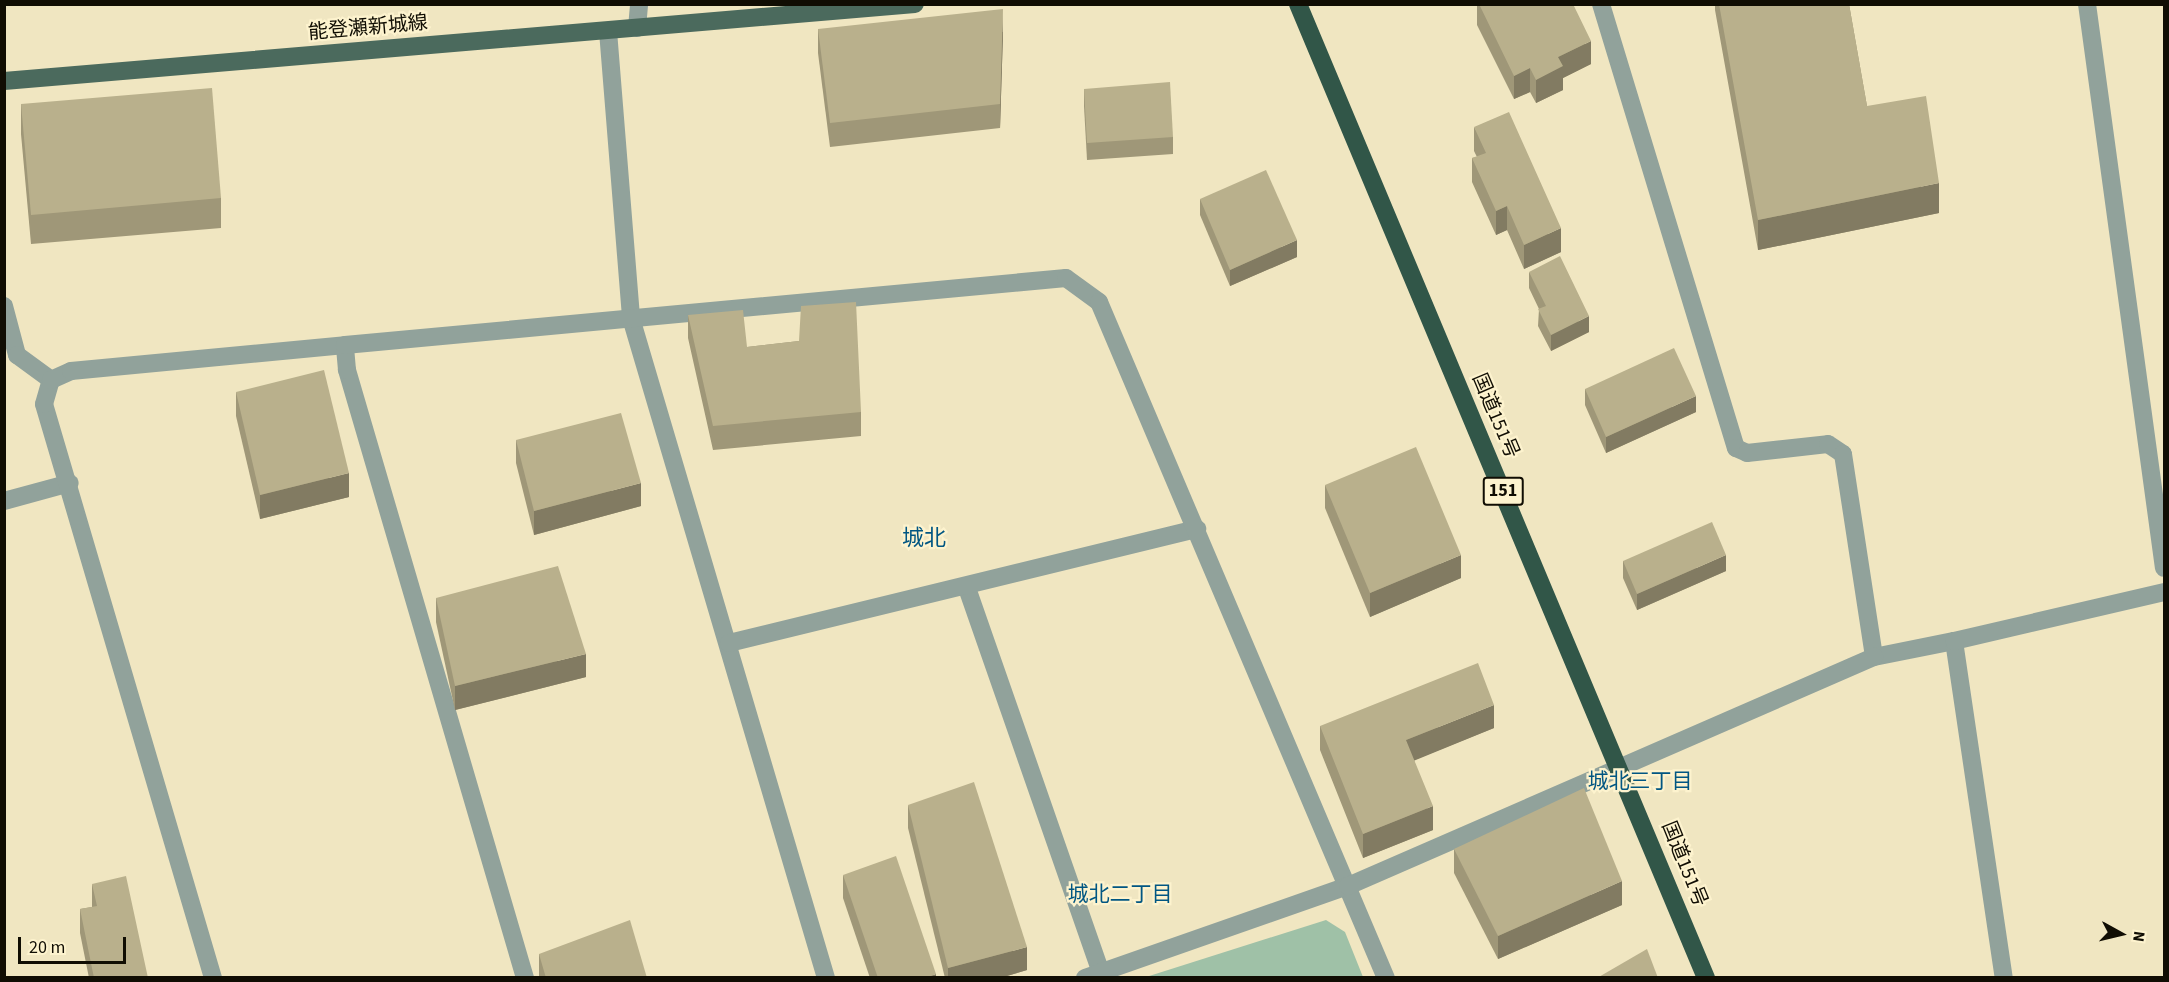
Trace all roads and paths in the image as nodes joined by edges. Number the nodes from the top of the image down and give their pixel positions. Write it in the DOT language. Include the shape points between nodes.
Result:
graph roads {
  1 [pos="639,4"];
  2 [pos="915,4"];
  3 [pos="1298,4"];
  4 [pos="1601,4"];
  5 [pos="2087,4"];
  6 [pos="638,28"];
  7 [pos="608,31"];
  8 [pos="4,81"];
  9 [pos="4,306"];
  10 [pos="631,318"];
  11 [pos="345,345"];
  12 [pos="51,380"];
  13 [pos="70,483"];
  14 [pos="4,501"];
  15 [pos="1197,529"];
  16 [pos="2164,568"];
  17 [pos="968,588"];
  18 [pos="2164,592"];
  19 [pos="1954,641"];
  20 [pos="729,643"];
  21 [pos="1874,657"];
  22 [pos="1620,765"];
  23 [pos="1348,886"];
  24 [pos="1093,975"];
  25 [pos="213,978"];
  26 [pos="525,978"];
  27 [pos="826,978"];
  28 [pos="1386,978"];
  29 [pos="1706,978"];
  30 [pos="2004,978"];
  1 -- 6 [label="street"];
  2 -- 6 [label="main road, 能登瀬新城線"];
  3 -- 22 [label="highway, 国道151号 / 151"];
  4 -- 21 [label="street" via="1736,448 1747,453 1828,444 1843,454"];
  5 -- 16 [label="street"];
  6 -- 7 [label="main road, 能登瀬新城線"];
  7 -- 8 [label="main road, 能登瀬新城線"];
  7 -- 10 [label="street"];
  9 -- 12 [label="street" via="18,354"];
  10 -- 11 [label="street"];
  10 -- 15 [label="street" via="1066,278 1099,302"];
  10 -- 20 [label="street"];
  11 -- 12 [label="street" via="71,371"];
  11 -- 26 [label="street" via="347,370"];
  12 -- 13 [label="street" via="44,404"];
  13 -- 14 [label="street"];
  13 -- 25 [label="street"];
  15 -- 17 [label="street"];
  15 -- 23 [label="street"];
  17 -- 20 [label="street"];
  17 -- 24 [label="street"];
  18 -- 19 [label="street"];
  19 -- 21 [label="street"];
  19 -- 30 [label="street"];
  20 -- 27 [label="street"];
  21 -- 22 [label="street"];
  22 -- 23 [label="street"];
  22 -- 29 [label="highway, 国道151号 / 151"];
  23 -- 24 [label="street"];
  23 -- 28 [label="street"];
}
